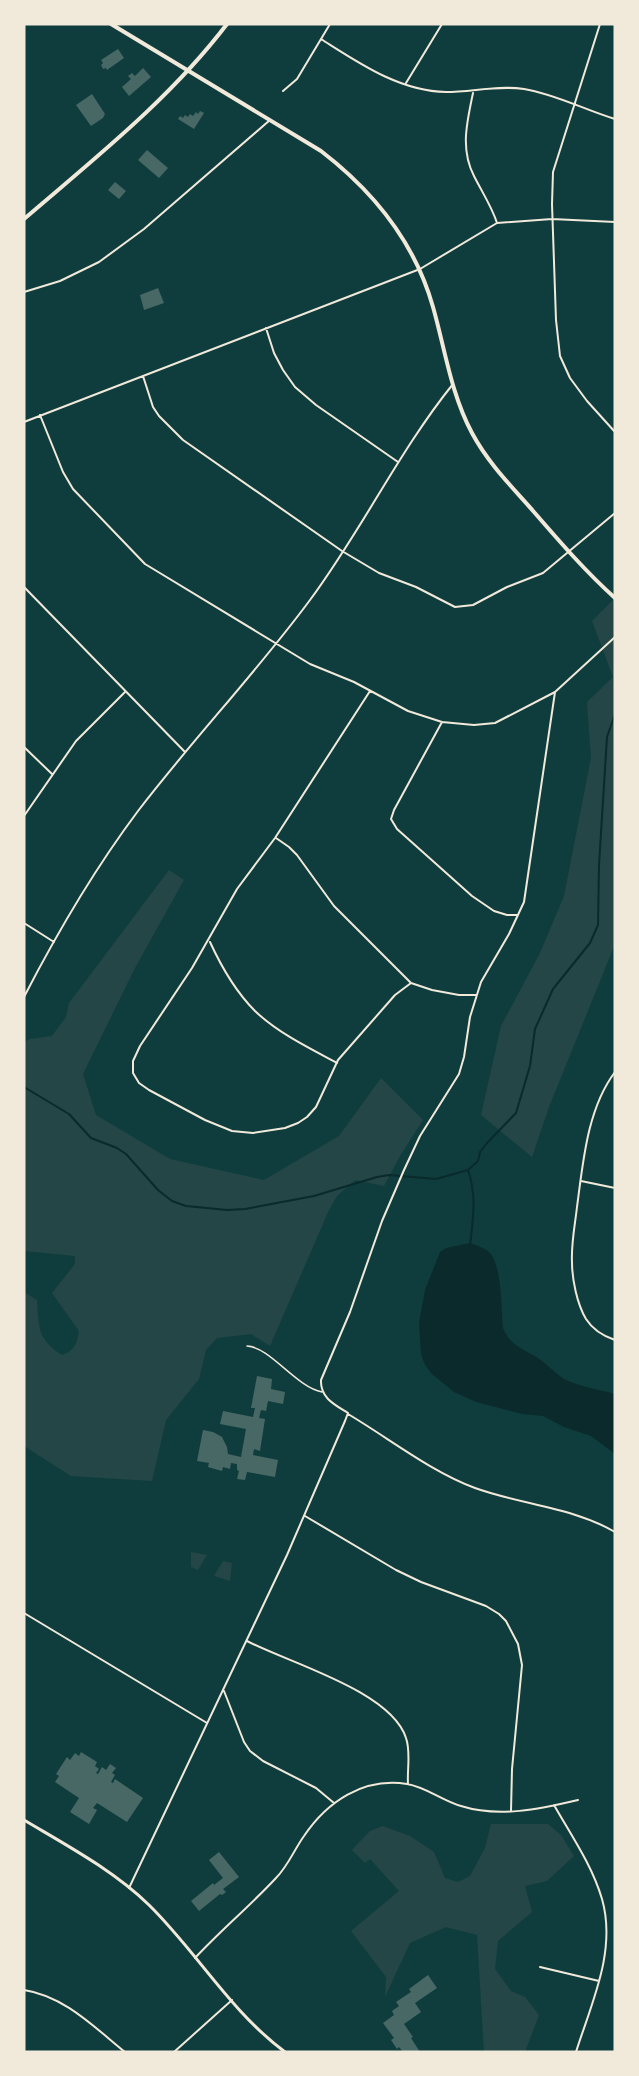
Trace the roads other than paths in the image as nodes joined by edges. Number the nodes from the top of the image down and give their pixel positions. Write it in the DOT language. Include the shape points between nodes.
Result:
graph roads {
  1 [pos="111,24"];
  2 [pos="227,24"];
  3 [pos="330,24"];
  4 [pos="442,24"];
  5 [pos="600,24"];
  6 [pos="321,39"];
  7 [pos="189,70"];
  8 [pos="405,84"];
  9 [pos="283,91"];
  10 [pos="473,92"];
  11 [pos="574,105"];
  12 [pos="615,119"];
  13 [pos="270,120"];
  14 [pos="24,219"];
  15 [pos="552,219"];
  16 [pos="615,222"];
  17 [pos="497,223"];
  18 [pos="420,269"];
  19 [pos="24,292"];
  20 [pos="266,328"];
  21 [pos="143,376"];
  22 [pos="453,384"];
  23 [pos="40,415"];
  24 [pos="24,422"];
  25 [pos="615,432"];
  26 [pos="398,462"];
  27 [pos="615,513"];
  28 [pos="342,551"];
  29 [pos="569,552"];
  30 [pos="24,586"];
  31 [pos="615,598"];
  32 [pos="615,637"];
  33 [pos="275,644"];
  34 [pos="370,691"];
  35 [pos="125,692"];
  36 [pos="555,692"];
  37 [pos="442,722"];
  38 [pos="24,747"];
  39 [pos="186,753"];
  40 [pos="52,774"];
  41 [pos="24,816"];
  42 [pos="275,838"];
  43 [pos="517,915"];
  44 [pos="24,922"];
  45 [pos="209,940"];
  46 [pos="54,942"];
  47 [pos="411,983"];
  48 [pos="477,995"];
  49 [pos="24,997"];
  50 [pos="337,1063"];
  51 [pos="615,1072"];
  52 [pos="580,1181"];
  53 [pos="615,1188"];
  54 [pos="615,1340"];
  55 [pos="247,1346"];
  56 [pos="322,1392"];
  57 [pos="348,1413"];
  58 [pos="305,1516"];
  59 [pos="615,1532"];
  60 [pos="24,1613"];
  61 [pos="247,1641"];
  62 [pos="223,1689"];
  63 [pos="207,1723"];
  64 [pos="408,1784"];
  65 [pos="578,1800"];
  66 [pos="334,1803"];
  67 [pos="554,1805"];
  68 [pos="511,1811"];
  69 [pos="24,1820"];
  70 [pos="129,1888"];
  71 [pos="195,1958"];
  72 [pos="540,1967"];
  73 [pos="599,1981"];
  74 [pos="24,1990"];
  75 [pos="232,2000"];
  76 [pos="125,2052"];
  77 [pos="174,2052"];
  78 [pos="285,2052"];
  79 [pos="576,2052"];
  1 -- 7 [label="main road"];
  2 -- 7 [label="main road"];
  3 -- 6 [label="street"];
  4 -- 8 [label="street"];
  5 -- 11 [label="street"];
  6 -- 8 [label="street" via="375,72"];
  6 -- 9 [label="street" via="297,80"];
  7 -- 13 [label="main road"];
  7 -- 14 [label="main road" via="163,98"];
  8 -- 10 [label="street" via="430,91"];
  10 -- 11 [label="street" via="496,87 521,89"];
  10 -- 17 [label="street" via="465,133 466,154"];
  11 -- 12 [label="street"];
  11 -- 15 [label="street" via="554,172"];
  13 -- 18 [label="main road" via="321,150 359,183 392,222"];
  13 -- 19 [label="street" via="144,229 99,262 60,281"];
  15 -- 16 [label="street"];
  15 -- 17 [label="street"];
  15 -- 25 [label="street" via="561,356 573,384"];
  17 -- 18 [label="street"];
  18 -- 20 [label="street"];
  18 -- 22 [label="main road"];
  20 -- 21 [label="street"];
  20 -- 26 [label="street" via="274,353 295,387"];
  21 -- 23 [label="street"];
  21 -- 28 [label="street" via="153,407 171,430"];
  22 -- 26 [label="street"];
  22 -- 29 [label="main road" via="461,410 485,454"];
  23 -- 24 [label="street"];
  23 -- 33 [label="street" via="72,489 133,553 159,574"];
  26 -- 28 [label="street"];
  27 -- 29 [label="street"];
  28 -- 29 [label="street" via="379,573 462,608 543,573"];
  28 -- 33 [label="street"];
  29 -- 31 [label="main road"];
  30 -- 35 [label="street"];
  32 -- 36 [label="street"];
  33 -- 34 [label="street"];
  33 -- 39 [label="street"];
  34 -- 37 [label="street" via="408,711"];
  34 -- 42 [label="street"];
  35 -- 39 [label="street"];
  35 -- 40 [label="street" via="88,727"];
  36 -- 37 [label="street" via="495,723"];
  36 -- 43 [label="street" via="526,890"];
  37 -- 43 [label="street" via="391,819 397,829 479,903 494,911"];
  38 -- 40 [label="street"];
  39 -- 46 [label="street" via="124,832"];
  40 -- 41 [label="street"];
  42 -- 45 [label="street" via="237,889"];
  42 -- 47 [label="street" via="297,855 334,906"];
  43 -- 48 [label="street"];
  44 -- 46 [label="street"];
  45 -- 50 [label="street" via="236,987 256,1011 294,1039"];
  45 -- 50 [label="street" via="137,1052 132,1069 139,1083 215,1124 253,1133 285,1128 307,1117 316,1107"];
  46 -- 49 [label="street"];
  47 -- 48 [label="street" via="432,990"];
  47 -- 50 [label="street" via="395,995"];
  48 -- 56 [label="street" via="459,1074 399,1180 323,1375"];
  51 -- 52 [label="street" via="598,1104"];
  52 -- 53 [label="street"];
  52 -- 54 [label="street" via="572,1255 576,1287 582,1312 590,1325"];
  55 -- 56 [label="lane" via="257,1348 306,1386"];
  56 -- 57 [label="street"];
  57 -- 58 [label="street"];
  57 -- 59 [label="street" via="472,1487 577,1515"];
  58 -- 61 [label="street"];
  58 -- 68 [label="street" via="396,1570 486,1606 506,1621 518,1644 522,1665"];
  60 -- 63 [label="street"];
  61 -- 62 [label="street"];
  61 -- 64 [label="street" via="361,1693 384,1708 406,1739"];
  62 -- 63 [label="street"];
  62 -- 66 [label="street" via="250,1751 316,1788"];
  63 -- 70 [label="street"];
  64 -- 66 [label="street" via="369,1786"];
  64 -- 68 [label="street" via="472,1809"];
  65 -- 67 [label="street"];
  66 -- 71 [label="street" via="312,1824 277,1877"];
  67 -- 68 [label="street"];
  67 -- 73 [label="street" via="581,1852 602,1901 606,1934"];
  69 -- 70 [label="street"];
  70 -- 71 [label="street" via="154,1910"];
  71 -- 75 [label="street"];
  72 -- 73 [label="street"];
  73 -- 79 [label="street"];
  74 -- 76 [label="street" via="59,2001"];
  75 -- 77 [label="street"];
  75 -- 78 [label="street"];
}
